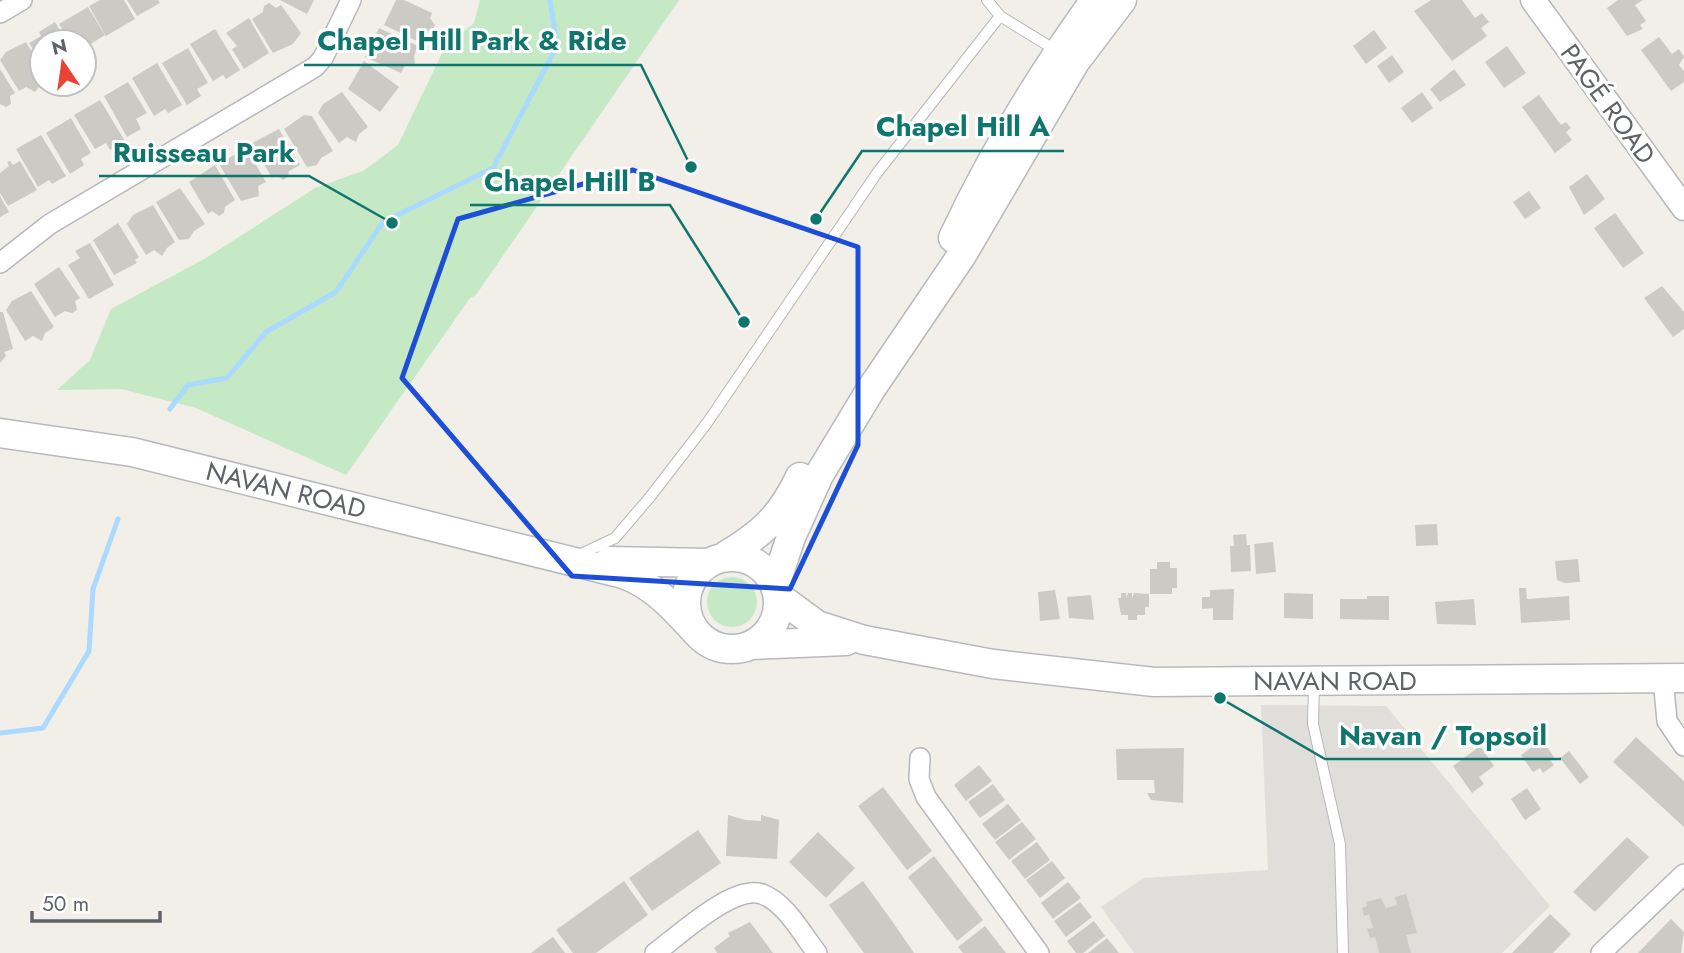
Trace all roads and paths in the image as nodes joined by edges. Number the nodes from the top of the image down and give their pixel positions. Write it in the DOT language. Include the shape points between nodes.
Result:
graph roads {
  1 [pos="22,0"];
  2 [pos="351,0"];
  3 [pos="987,0"];
  4 [pos="1095,0"];
  5 [pos="1122,0"];
  6 [pos="1533,0"];
  7 [pos="0,13"];
  8 [pos="1000,16"];
  9 [pos="1067,57"];
  10 [pos="1684,208"];
  11 [pos="0,263"];
  12 [pos="871,389"];
  13 [pos="0,433"];
  14 [pos="569,559"];
  15 [pos="716,560"];
  16 [pos="777,591"];
  17 [pos="696,632"];
  18 [pos="864,640"];
  19 [pos="751,645"];
  20 [pos="1673,678"];
  21 [pos="1315,682"];
  22 [pos="1684,746"];
  23 [pos="920,758"];
  24 [pos="1684,874"];
  25 [pos="656,953"];
  26 [pos="817,953"];
  27 [pos="1039,953"];
  28 [pos="1343,953"];
  29 [pos="1601,953"];
  1 -- 7 [label="street"];
  2 -- 11 [label="street" via="315,66 50,224"];
  3 -- 8 [label="lane"];
  4 -- 9 [label="main road"];
  5 -- 9 [label="main road"];
  6 -- 10 [label="street, PAGÉ ROAD"];
  8 -- 9 [label="lane"];
  8 -- 14 [label="lane" via="877,173 707,423 615,538"];
  9 -- 12 [label="main road" via="962,255"];
  12 -- 15 [label="main road" via="820,444 765,530"];
  12 -- 16 [label="main road" via="819,475 791,537"];
  13 -- 14 [label="main road, NAVAN ROAD" via="132,452"];
  14 -- 15 [label="main road, NAVAN ROAD"];
  14 -- 17 [label="main road, NAVAN ROAD" via="639,580"];
  15 -- 16 [label="main road" via="740,556 754,561 766,570"];
  15 -- 17 [label="main road" via="690,582 686,595"];
  16 -- 18 [label="main road, NAVAN ROAD" via="817,625"];
  16 -- 19 [label="main road" via="775,620"];
  17 -- 19 [label="main road" via="715,646 739,649"];
  18 -- 19 [label="main road, NAVAN ROAD"];
  18 -- 21 [label="main road, NAVAN ROAD" via="1072,675 1154,682"];
  20 -- 21 [label="main road, NAVAN ROAD"];
  20 -- 22 [label="street" via="1667,721"];
  21 -- 28 [label="lane" via="1313,724 1340,844"];
  23 -- 27 [label="street" via="919,779 926,797"];
  24 -- 29 [label="street"];
  25 -- 26 [label="street" via="719,905 749,893 776,903"];
}
